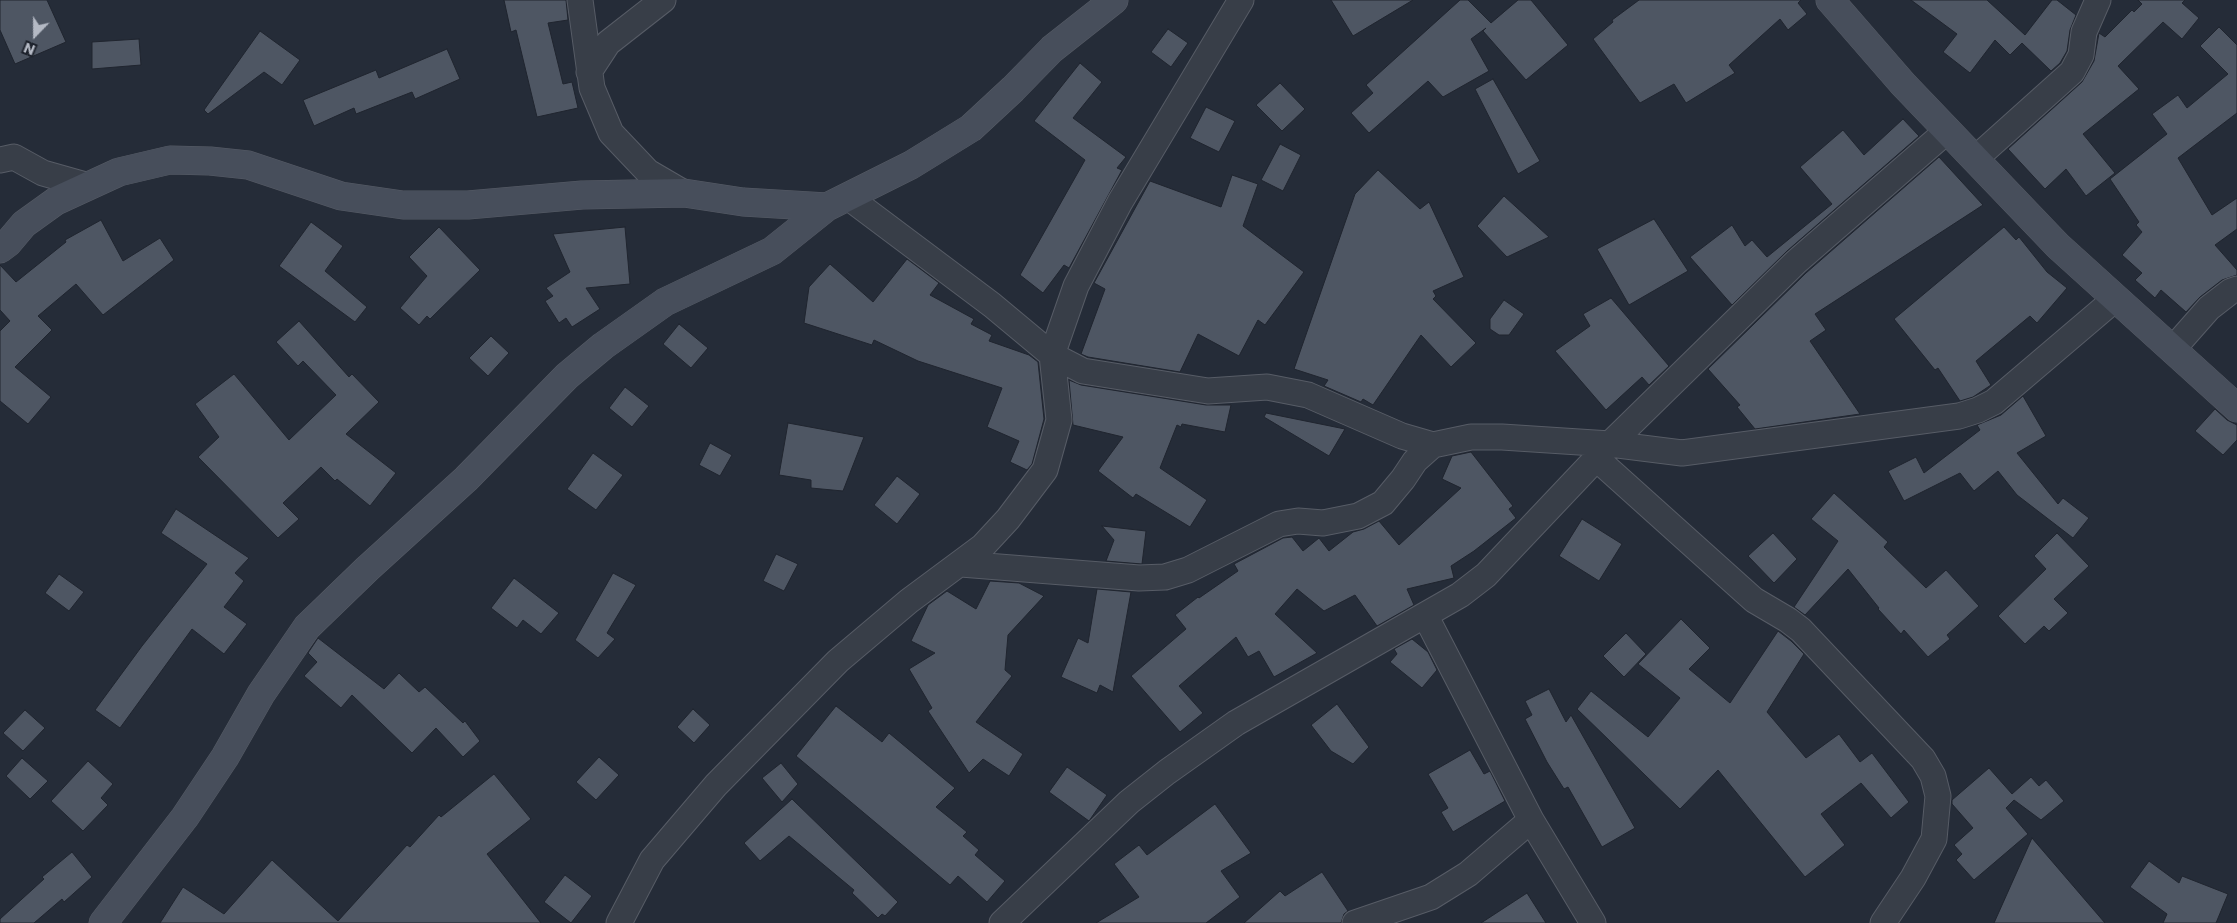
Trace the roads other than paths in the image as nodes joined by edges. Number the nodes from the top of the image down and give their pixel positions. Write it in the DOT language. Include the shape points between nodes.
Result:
graph roads {
  1 [pos="580,0"];
  2 [pos="663,0"];
  3 [pos="1114,0"];
  4 [pos="1241,0"];
  5 [pos="1830,0"];
  6 [pos="2098,0"];
  7 [pos="590,72"];
  8 [pos="1948,130"];
  9 [pos="1975,159"];
  10 [pos="0,160"];
  11 [pos="89,186"];
  12 [pos="684,193"];
  13 [pos="837,202"];
  14 [pos="0,249"];
  15 [pos="2237,290"];
  16 [pos="2114,299"];
  17 [pos="2172,350"];
  18 [pos="1052,355"];
  19 [pos="2237,408"];
  20 [pos="1433,445"];
  21 [pos="1604,452"];
  22 [pos="961,564"];
  23 [pos="1425,615"];
  24 [pos="1531,820"];
  25 [pos="103,923"];
  26 [pos="619,923"];
  27 [pos="1002,923"];
  28 [pos="1355,923"];
  29 [pos="1593,923"];
  30 [pos="1883,923"];
  1 -- 7 [label="street"];
  2 -- 7 [label="street" via="608,44"];
  3 -- 13 [label="street" via="1052,49 971,128 911,165"];
  4 -- 18 [label="street" via="1115,210 1076,286"];
  5 -- 8 [label="street"];
  6 -- 9 [label="street" via="2084,32 2081,55 2072,72"];
  7 -- 12 [label="street" via="592,88 610,133 648,172"];
  8 -- 9 [label="street"];
  8 -- 21 [label="street" via="1796,262"];
  9 -- 16 [label="street"];
  10 -- 11 [label="street" via="14,157 43,173"];
  11 -- 12 [label="street" via="119,172 170,160 248,165 341,196 403,205 468,205 582,195"];
  11 -- 14 [label="street" via="56,201 24,224"];
  12 -- 13 [label="street" via="743,202"];
  13 -- 18 [label="street" via="985,299"];
  13 -- 25 [label="street" via="772,251 665,302 604,346 567,376 466,479 307,627 261,694 185,817"];
  15 -- 17 [label="street" via="2209,308"];
  16 -- 17 [label="street"];
  16 -- 21 [label="street" via="1994,402 1959,416 1682,453"];
  17 -- 19 [label="street"];
  18 -- 20 [label="street" via="1083,371 1208,391 1267,387 1308,395 1402,436"];
  18 -- 22 [label="street" via="1060,420 1045,470 984,546"];
  20 -- 21 [label="street" via="1479,436"];
  20 -- 22 [label="street" via="1415,461 1384,503 1358,516 1279,524 1188,570 1164,577 1139,578"];
  21 -- 23 [label="street" via="1486,575"];
  21 -- 30 [label="street" via="1754,600 1801,630 1923,759 1933,776 1938,796 1934,839"];
  22 -- 26 [label="street" via="909,601 838,662 716,785 652,860"];
  23 -- 24 [label="street"];
  23 -- 27 [label="street" via="1236,723 1167,772 1129,802"];
  24 -- 28 [label="street" via="1468,874 1431,897"];
  24 -- 29 [label="street"];
}
